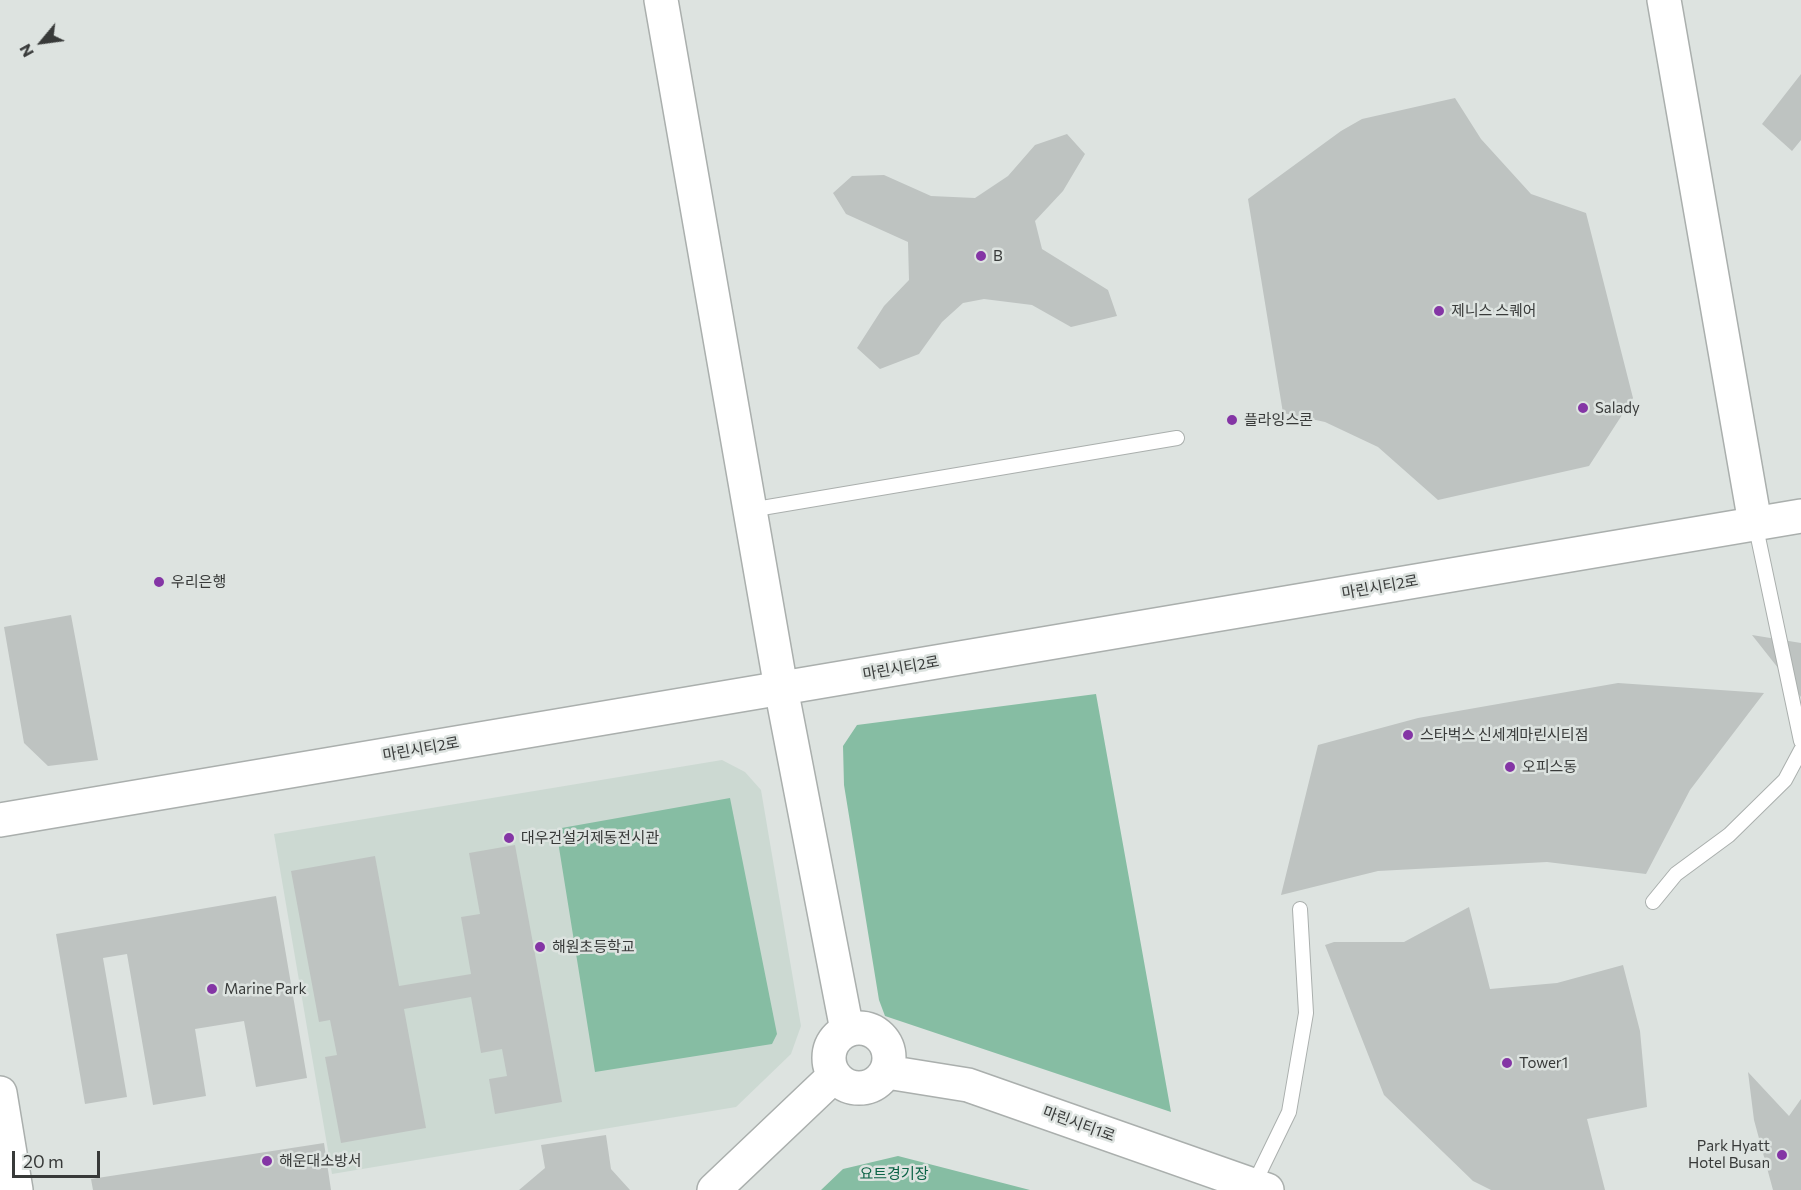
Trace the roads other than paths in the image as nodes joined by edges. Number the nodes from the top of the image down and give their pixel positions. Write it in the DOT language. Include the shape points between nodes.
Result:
graph roads {
  1 [pos="661,0"];
  2 [pos="1664,0"];
  3 [pos="1177,438"];
  4 [pos="750,510"];
  5 [pos="1801,516"];
  6 [pos="1755,523"];
  7 [pos="782,688"];
  8 [pos="1801,741"];
  9 [pos="1801,750"];
  10 [pos="0,820"];
  11 [pos="1653,902"];
  12 [pos="1300,909"];
  13 [pos="846,1030"];
  14 [pos="887,1072"];
  15 [pos="834,1076"];
  16 [pos="0,1094"];
  17 [pos="1260,1188"];
  18 [pos="16,1190"];
  19 [pos="714,1190"];
  1 -- 4 [label="main road"];
  2 -- 6 [label="main road"];
  3 -- 4 [label="lane"];
  4 -- 7 [label="main road"];
  5 -- 6 [label="main road, 마린시티2로"];
  6 -- 7 [label="main road, 마린시티2로"];
  6 -- 8 [label="lane"];
  7 -- 10 [label="main road, 마린시티2로"];
  7 -- 13 [label="main road"];
  9 -- 11 [label="lane" via="1785,780 1729,835 1676,874"];
  12 -- 17 [label="lane" via="1306,1013 1289,1112"];
  13 -- 14 [label="main road" via="871,1030 881,1037 888,1047"];
  13 -- 15 [label="main road" via="830,1048 828,1060"];
  14 -- 15 [label="main road" via="870,1088 858,1089"];
  14 -- 17 [label="main road, 마린시티1로" via="968,1085"];
  15 -- 19 [label="main road"];
  16 -- 18 [label="main road"];
}
